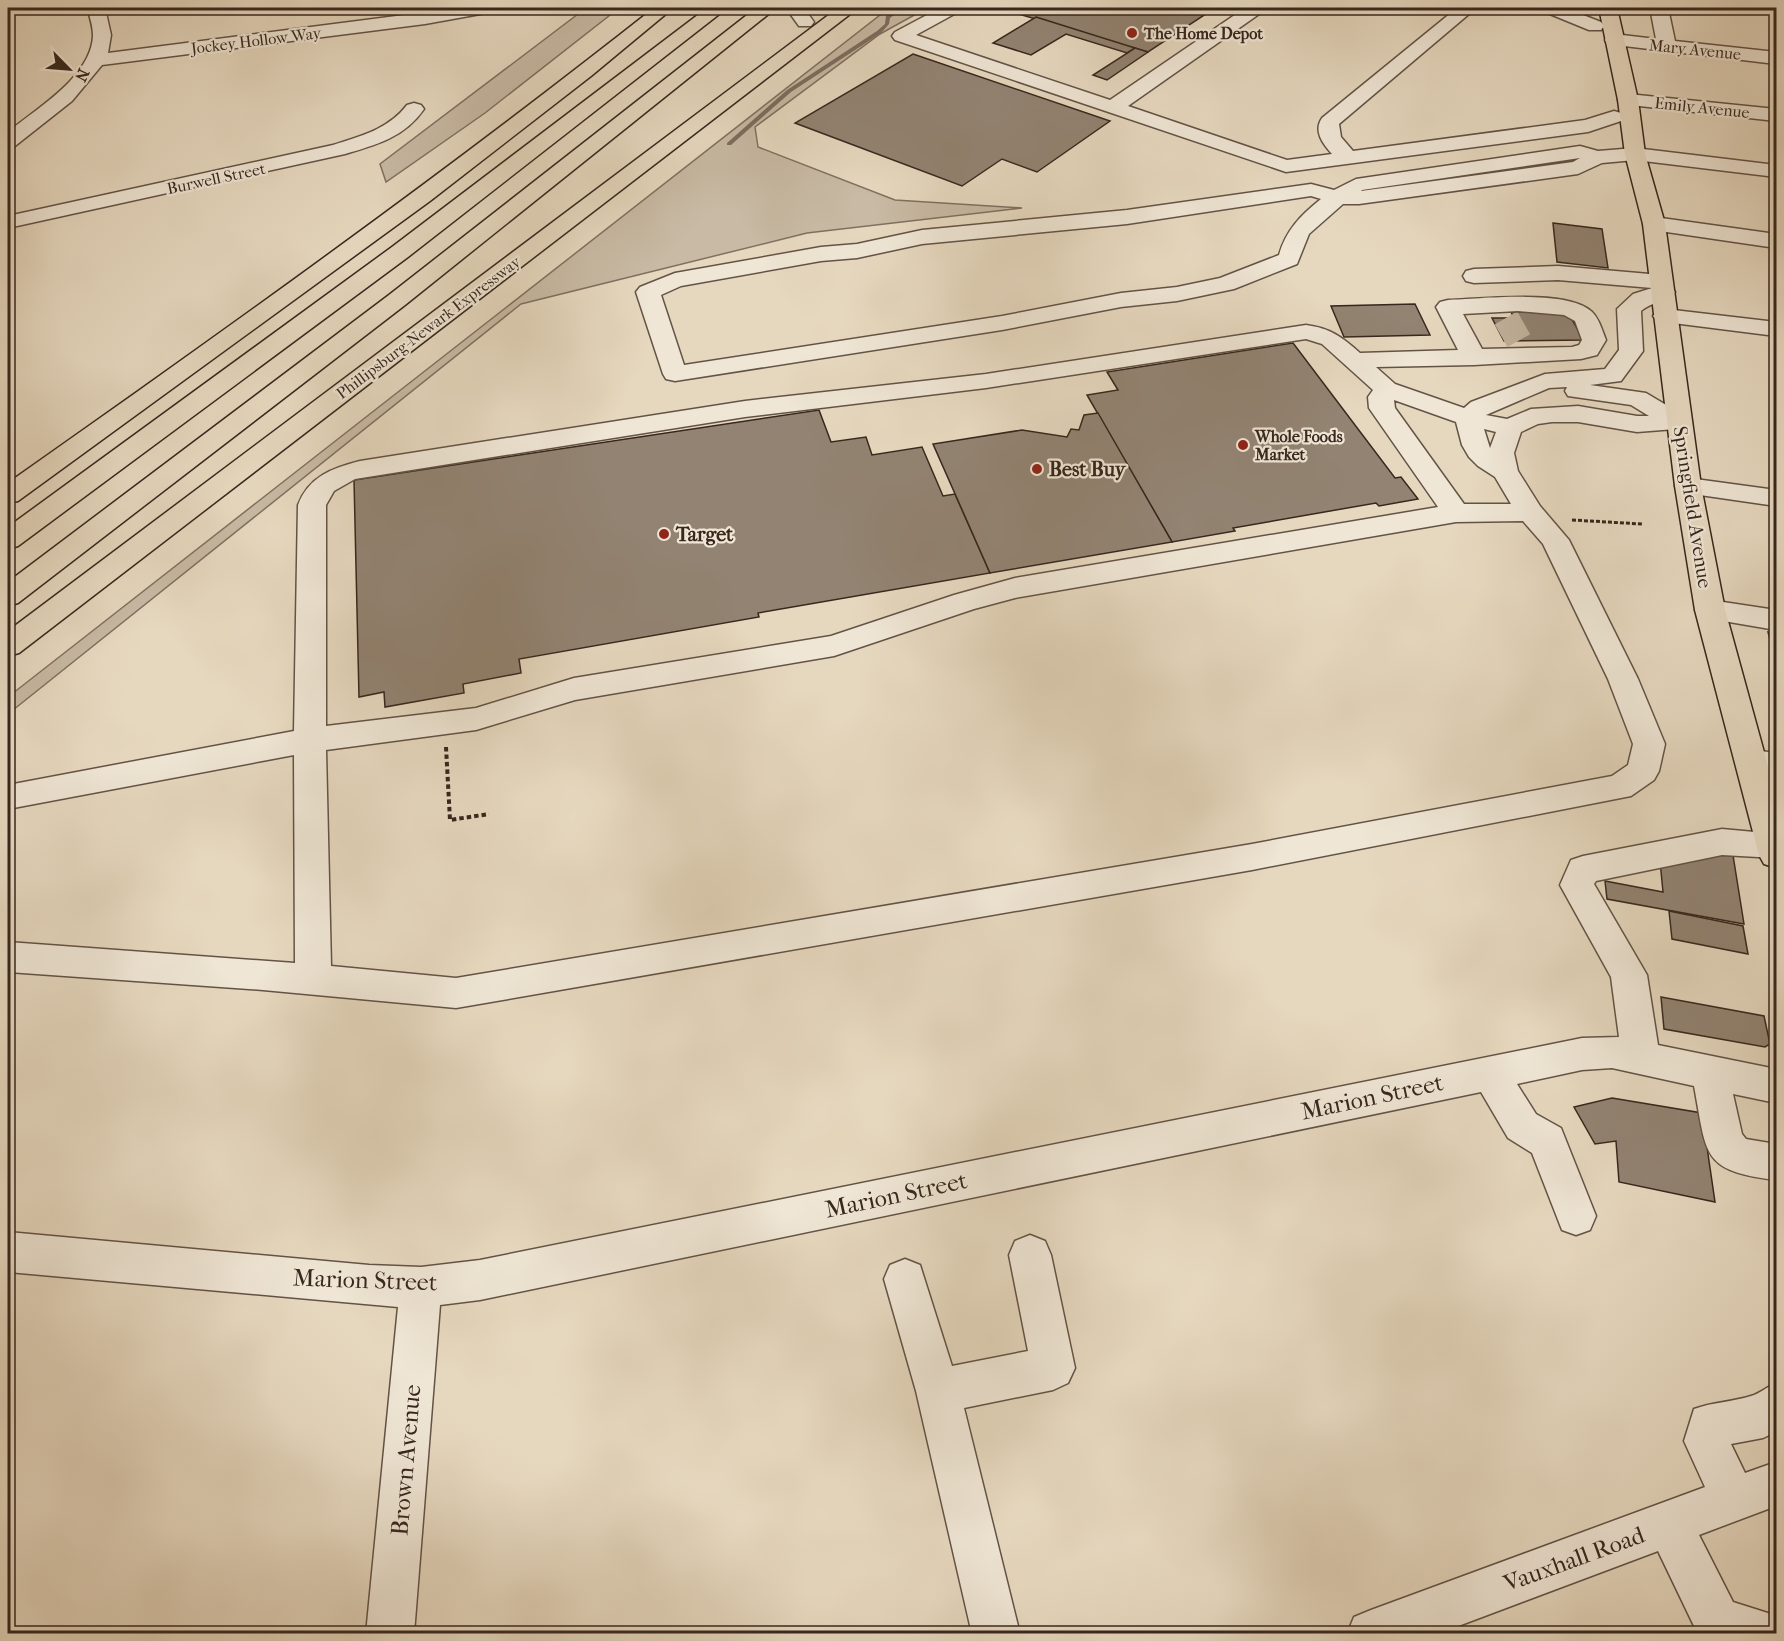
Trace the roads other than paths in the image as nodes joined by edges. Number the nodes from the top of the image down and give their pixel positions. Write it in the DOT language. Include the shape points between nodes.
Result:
graph roads {
  1 [pos="96,8"];
  2 [pos="486,8"];
  3 [pos="664,8"];
  4 [pos="718,8"];
  5 [pos="767,8"];
  6 [pos="826,8"];
  7 [pos="849,8"];
  8 [pos="952,8"];
  9 [pos="1256,8"];
  10 [pos="1467,8"];
  11 [pos="1551,8"];
  12 [pos="1608,8"];
  13 [pos="1659,8"];
  14 [pos="1770,8"];
  15 [pos="1776,8"];
  16 [pos="800,15"];
  17 [pos="1593,17"];
  18 [pos="1614,40"];
  19 [pos="1667,46"];
  20 [pos="1776,57"];
  21 [pos="96,60"];
  22 [pos="1628,100"];
  23 [pos="1112,108"];
  24 [pos="414,109"];
  25 [pos="1776,115"];
  26 [pos="1614,117"];
  27 [pos="11,138"];
  28 [pos="1635,154"];
  29 [pos="1347,157"];
  30 [pos="1776,171"];
  31 [pos="1337,197"];
  32 [pos="8,222"];
  33 [pos="1654,224"];
  34 [pos="518,232"];
  35 [pos="1776,241"];
  36 [pos="499,247"];
  37 [pos="1474,276"];
  38 [pos="1662,287"];
  39 [pos="1665,316"];
  40 [pos="1776,329"];
  41 [pos="1506,330"];
  42 [pos="1474,357"];
  43 [pos="1353,360"];
  44 [pos="1386,389"];
  45 [pos="1513,394"];
  46 [pos="1468,418"];
  47 [pos="1680,423"];
  48 [pos="1510,428"];
  49 [pos="1505,471"];
  50 [pos="1776,472"];
  51 [pos="1688,486"];
  52 [pos="1740,493"];
  53 [pos="8,495"];
  54 [pos="1776,498"];
  55 [pos="135,500"];
  56 [pos="1530,512"];
  57 [pos="1456,513"];
  58 [pos="8,540"];
  59 [pos="8,596"];
  60 [pos="1710,610"];
  61 [pos="1776,620"];
  62 [pos="8,646"];
  63 [pos="310,740"];
  64 [pos="1765,764"];
  65 [pos="8,797"];
  66 [pos="1775,850"];
  67 [pos="8,957"];
  68 [pos="313,979"];
  69 [pos="1641,1058"];
  70 [pos="1490,1073"];
  71 [pos="1710,1073"];
  72 [pos="1776,1086"];
  73 [pos="1776,1162"];
  74 [pos="1576,1216"];
  75 [pos="8,1252"];
  76 [pos="1030,1255"];
  77 [pos="905,1279"];
  78 [pos="421,1287"];
  79 [pos="938,1391"];
  80 [pos="1776,1405"];
  81 [pos="1765,1490"];
  82 [pos="1669,1524"];
  83 [pos="1731,1629"];
  84 [pos="390,1634"];
  85 [pos="996,1634"];
  86 [pos="1371,1634"];
  1 -- 21 [label="street" via="102,39"];
  2 -- 21 [label="street, Jockey Hollow Way"];
  3 -- 53 [label="main road" via="477,154"];
  4 -- 58 [label="main road" via="400,252"];
  5 -- 55 [label="main road" via="542,187"];
  6 -- 16 [label="main road"];
  7 -- 62 [label="main road, Phillipsburg-Newark Expressway"];
  8 -- 23 [label="street" via="901,36"];
  9 -- 23 [label="street"];
  10 -- 29 [label="street" via="1329,122 1327,131 1332,141"];
  11 -- 17 [label="street"];
  12 -- 18 [label="main road, Springfield Avenue"];
  13 -- 19 [label="street"];
  14 -- 15 [label="street"];
  16 -- 34 [label="main road"];
  17 -- 26 [label="main road, Springfield Avenue"];
  18 -- 19 [label="street, Mary Avenue"];
  18 -- 22 [label="main road, Springfield Avenue"];
  19 -- 20 [label="street, Mary Avenue"];
  21 -- 27 [label="street" via="71,90"];
  22 -- 25 [label="street, Emily Avenue"];
  22 -- 28 [label="main road, Springfield Avenue"];
  23 -- 29 [label="street" via="1286,166"];
  24 -- 32 [label="street, Burwell Street" via="410,117 388,131 319,156"];
  26 -- 28 [label="main road, Springfield Avenue"];
  26 -- 29 [label="street" via="1588,126"];
  28 -- 30 [label="street"];
  28 -- 31 [label="street" via="1597,157 1578,168 1359,198"];
  28 -- 33 [label="main road, Springfield Avenue"];
  31 -- 31 [label="street" via="1311,190 1127,218 922,237 857,252 821,254 675,280 648,292 675,374 972,328 983,304 1036,295 1061,298 1062,311 1226,284 1289,259 1297,234"];
  33 -- 35 [label="street"];
  33 -- 38 [label="main road, Springfield Avenue"];
  36 -- 55 [label="main road" via="271,414"];
  37 -- 38 [label="street" via="1558,273"];
  38 -- 39 [label="main road, Springfield Avenue"];
  38 -- 45 [label="street" via="1629,309 1631,351 1612,376 1545,381"];
  39 -- 40 [label="street"];
  39 -- 47 [label="main road, Springfield Avenue"];
  41 -- 41 [label="street" via="1572,354 1588,350 1594,340 1584,317 1569,307 1551,304"];
  41 -- 42 [label="street"];
  41 -- 42 [label="street" via="1448,307"];
  42 -- 43 [label="street"];
  43 -- 44 [label="street"];
  43 -- 63 [label="street" via="1320,334 1284,333 986,381 745,409 348,472 325,485 312,505"];
  44 -- 46 [label="street"];
  44 -- 57 [label="street" via="1381,397 1382,408"];
  45 -- 46 [label="street" via="1480,407"];
  45 -- 47 [label="street" via="1559,388 1637,398"];
  46 -- 48 [label="street"];
  46 -- 49 [label="street" via="1481,458"];
  47 -- 48 [label="street" via="1637,424 1578,414 1552,414 1532,417"];
  47 -- 51 [label="main road, Springfield Avenue"];
  48 -- 49 [label="street" via="1501,453"];
  49 -- 56 [label="street"];
  49 -- 57 [label="street" via="1490,480 1477,501"];
  50 -- 52 [label="street"];
  51 -- 52 [label="street"];
  51 -- 60 [label="main road, Springfield Avenue"];
  52 -- 54 [label="street"];
  55 -- 59 [label="main road"];
  56 -- 57 [label="street"];
  56 -- 68 [label="street" via="1555,540 1623,680 1649,744 1643,771 1620,787 1252,857 456,993"];
  57 -- 63 [label="street" via="1015,588 834,646 574,689 476,719"];
  60 -- 61 [label="street"];
  60 -- 64 [label="main road, Springfield Avenue"];
  63 -- 65 [label="street"];
  63 -- 68 [label="street"];
  64 -- 66 [label="main road, Springfield Avenue"];
  66 -- 69 [label="street" via="1722,842 1583,870 1577,885 1629,975"];
  67 -- 68 [label="street"];
  69 -- 70 [label="street, Marion Street" via="1612,1052 1582,1054"];
  69 -- 71 [label="street, Marion Street"];
  70 -- 74 [label="street" via="1522,1126 1547,1141"];
  70 -- 78 [label="street, Marion Street" via="480,1280"];
  71 -- 72 [label="street, Marion Street"];
  71 -- 73 [label="street" via="1724,1143 1736,1155"];
  75 -- 78 [label="street, Marion Street"];
  76 -- 79 [label="street" via="1053,1368"];
  77 -- 79 [label="street"];
  78 -- 84 [label="street, Brown Avenue"];
  79 -- 85 [label="street"];
  80 -- 81 [label="street" via="1763,1416 1710,1425 1706,1441"];
  81 -- 82 [label="street, Vauxhall Road"];
  82 -- 83 [label="street"];
  82 -- 86 [label="street, Vauxhall Road"];
}
